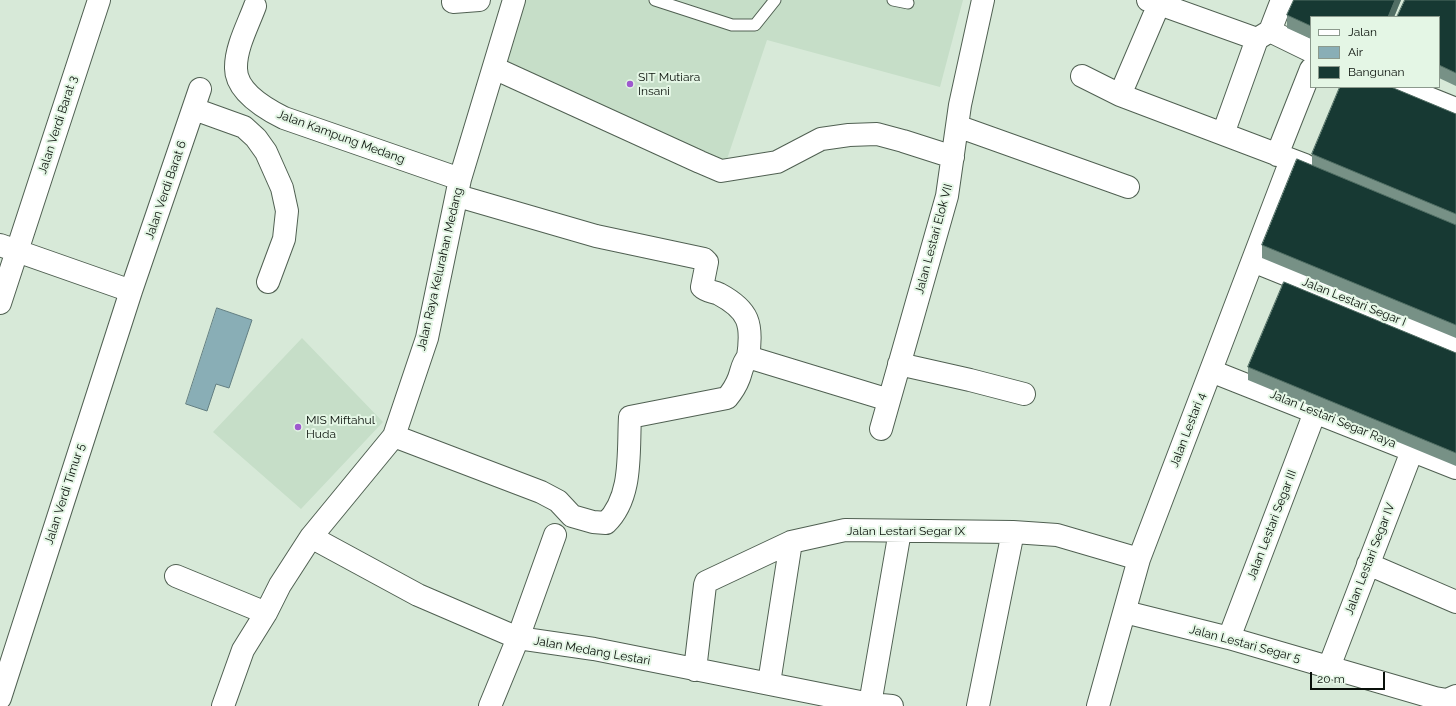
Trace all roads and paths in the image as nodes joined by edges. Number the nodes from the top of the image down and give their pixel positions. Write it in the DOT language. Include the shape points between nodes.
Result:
graph roads {
  1 [pos="99,0"];
  2 [pos="479,0"];
  3 [pos="514,0"];
  4 [pos="655,0"];
  5 [pos="775,0"];
  6 [pos="893,0"];
  7 [pos="983,0"];
  8 [pos="1282,0"];
  9 [pos="453,2"];
  10 [pos="1153,2"];
  11 [pos="908,4"];
  12 [pos="255,6"];
  13 [pos="1263,35"];
  14 [pos="1310,51"];
  15 [pos="494,68"];
  16 [pos="1310,72"];
  17 [pos="1082,76"];
  18 [pos="1404,88"];
  19 [pos="200,89"];
  20 [pos="1120,95"];
  21 [pos="194,109"];
  22 [pos="1456,109"];
  23 [pos="957,126"];
  24 [pos="1223,134"];
  25 [pos="953,157"];
  26 [pos="1284,157"];
  27 [pos="1320,172"];
  28 [pos="459,187"];
  29 [pos="1128,187"];
  30 [pos="9,248"];
  31 [pos="1253,261"];
  32 [pos="268,282"];
  33 [pos="131,291"];
  34 [pos="0,303"];
  35 [pos="1456,343"];
  36 [pos="748,357"];
  37 [pos="899,364"];
  38 [pos="1211,370"];
  39 [pos="1024,394"];
  40 [pos="889,400"];
  41 [pos="1315,412"];
  42 [pos="881,429"];
  43 [pos="394,436"];
  44 [pos="1412,451"];
  45 [pos="1456,468"];
  46 [pos="900,531"];
  47 [pos="1014,532"];
  48 [pos="555,535"];
  49 [pos="311,537"];
  50 [pos="791,542"];
  51 [pos="1139,559"];
  52 [pos="1368,564"];
  53 [pos="176,576"];
  54 [pos="1456,602"];
  55 [pos="1125,612"];
  56 [pos="266,613"];
  57 [pos="518,638"];
  58 [pos="1229,638"];
  59 [pos="1329,667"];
  60 [pos="695,670"];
  61 [pos="769,684"];
  62 [pos="1456,696"];
  63 [pos="0,698"];
  64 [pos="870,704"];
  65 [pos="223,706"];
  66 [pos="490,706"];
  67 [pos="892,706"];
  68 [pos="978,706"];
  69 [pos="1098,706"];
  1 -- 30 [label="street, Jalan Verdi Barat 3"];
  2 -- 9 [label="street"];
  3 -- 15 [label="street, Jalan Raya Kelurahan Medang"];
  4 -- 5 [label="lane" via="732,25 755,25"];
  6 -- 11 [label="lane"];
  7 -- 23 [label="street, Jalan Lestari Elok VII"];
  8 -- 13 [label="street"];
  10 -- 13 [label="street"];
  10 -- 20 [label="street"];
  12 -- 28 [label="street, Jalan Kampung Medang" via="242,39 235,69 248,95 267,110 284,118"];
  13 -- 14 [label="street"];
  13 -- 24 [label="street"];
  15 -- 25 [label="street" via="721,171 777,162 821,139 849,135 877,134"];
  15 -- 28 [label="street, Jalan Raya Kelurahan Medang"];
  16 -- 26 [label="street, Jalan Lestari 4"];
  17 -- 20 [label="street"];
  18 -- 22 [label="street"];
  19 -- 21 [label="street, Jalan Verdi Barat 6"];
  20 -- 24 [label="street"];
  21 -- 32 [label="street" via="244,127 266,152 282,188 287,211 284,239"];
  21 -- 33 [label="street, Jalan Verdi Barat 6"];
  23 -- 25 [label="street, Jalan Lestari Elok VII"];
  23 -- 29 [label="street"];
  24 -- 26 [label="street"];
  25 -- 37 [label="street, Jalan Lestari Elok VII" via="947,196"];
  26 -- 27 [label="street"];
  26 -- 31 [label="street, Jalan Lestari 4"];
  28 -- 36 [label="street, Jalan Kampung Medang" via="596,236 705,260 702,286 705,290 717,293 739,306 748,323 751,338"];
  28 -- 43 [label="street, Jalan Raya Kelurahan Medang" via="427,338"];
  30 -- 33 [label="street"];
  30 -- 34 [label="street, Jalan Verdi Barat 3"];
  31 -- 35 [label="street, Jalan Lestari Segar I"];
  31 -- 38 [label="street, Jalan Lestari 4"];
  33 -- 63 [label="street, Jalan Verdi Timur 5"];
  36 -- 40 [label="street"];
  36 -- 43 [label="street" via="743,362 739,378 727,398 630,417 628,474 621,502 606,523 572,516 558,501 541,492"];
  37 -- 39 [label="street"];
  37 -- 40 [label="street, Jalan Lestari Elok VII"];
  38 -- 41 [label="street, Jalan Lestari Segar Raya"];
  38 -- 51 [label="street, Jalan Lestari 4"];
  40 -- 42 [label="street, Jalan Lestari Elok VII"];
  41 -- 44 [label="street, Jalan Lestari Segar Raya"];
  41 -- 58 [label="street, Jalan Lestari Segar III"];
  43 -- 49 [label="street, Jalan Raya Kelurahan Medang"];
  44 -- 45 [label="street, Jalan Lestari Segar Raya"];
  44 -- 52 [label="street, Jalan Lestari Segar IV"];
  46 -- 47 [label="street, Jalan Lestari Segar IX"];
  46 -- 50 [label="street, Jalan Lestari Segar IX" via="845,530"];
  46 -- 64 [label="street"];
  47 -- 51 [label="street, Jalan Lestari Segar IX" via="1057,535"];
  47 -- 68 [label="street"];
  48 -- 57 [label="street"];
  49 -- 56 [label="street, Jalan Raya Kelurahan Medang"];
  49 -- 57 [label="street, Jalan Medang Lestari" via="418,594"];
  50 -- 60 [label="street, Jalan Lestari Segar IX" via="706,582"];
  50 -- 61 [label="street"];
  51 -- 55 [label="street, Jalan Lestari 4"];
  52 -- 54 [label="street"];
  52 -- 59 [label="street, Jalan Lestari Segar IV"];
  53 -- 56 [label="street"];
  55 -- 58 [label="street, Jalan Lestari Segar 5"];
  55 -- 69 [label="street, Jalan Lestari 4"];
  56 -- 65 [label="street, Jalan Raya Kelurahan Medang" via="243,650"];
  57 -- 60 [label="street, Jalan Medang Lestari" via="594,649"];
  57 -- 66 [label="street"];
  58 -- 59 [label="street, Jalan Lestari Segar 5"];
  59 -- 62 [label="street, Jalan Lestari Segar 5" via="1435,698 1447,700"];
  60 -- 61 [label="street, Jalan Medang Lestari"];
  61 -- 64 [label="street, Jalan Medang Lestari"];
  64 -- 67 [label="street, Jalan Medang Lestari"];
}
